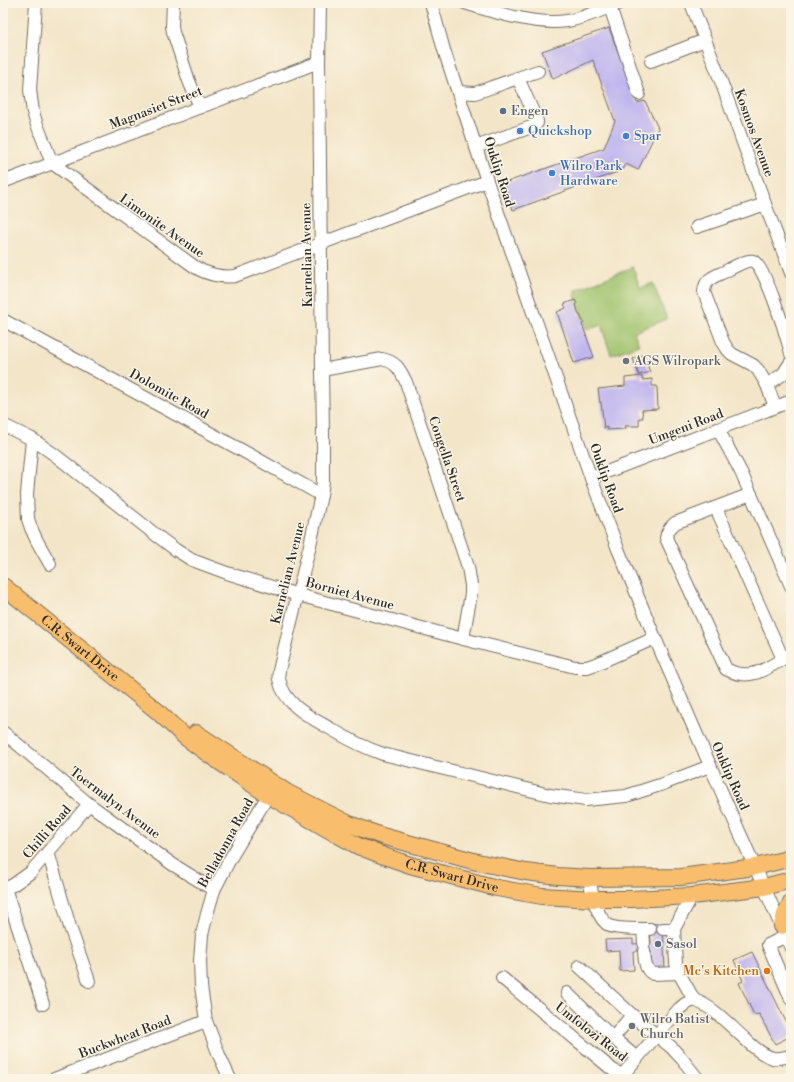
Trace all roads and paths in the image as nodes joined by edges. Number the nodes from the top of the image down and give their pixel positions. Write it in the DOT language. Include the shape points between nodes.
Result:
graph roads {
  1 [pos="36,3"];
  2 [pos="172,3"];
  3 [pos="320,3"];
  4 [pos="431,3"];
  5 [pos="464,3"];
  6 [pos="691,3"];
  7 [pos="615,5"];
  8 [pos="705,40"];
  9 [pos="651,61"];
  10 [pos="319,62"];
  11 [pos="538,71"];
  12 [pos="518,78"];
  13 [pos="458,92"];
  14 [pos="639,94"];
  15 [pos="200,107"];
  16 [pos="476,147"];
  17 [pos="52,163"];
  18 [pos="487,181"];
  19 [pos="3,182"];
  20 [pos="764,204"];
  21 [pos="697,227"];
  22 [pos="320,244"];
  23 [pos="791,273"];
  24 [pos="3,320"];
  25 [pos="791,354"];
  26 [pos="791,362"];
  27 [pos="322,370"];
  28 [pos="767,385"];
  29 [pos="791,401"];
  30 [pos="775,408"];
  31 [pos="3,425"];
  32 [pos="718,429"];
  33 [pos="32,439"];
  34 [pos="591,478"];
  35 [pos="751,494"];
  36 [pos="321,495"];
  37 [pos="716,508"];
  38 [pos="50,564"];
  39 [pos="787,566"];
  40 [pos="3,586"];
  41 [pos="791,586"];
  42 [pos="298,595"];
  43 [pos="655,638"];
  44 [pos="463,639"];
  45 [pos="787,657"];
  46 [pos="3,732"];
  47 [pos="710,766"];
  48 [pos="272,789"];
  49 [pos="89,804"];
  50 [pos="48,852"];
  51 [pos="791,858"];
  52 [pos="755,867"];
  53 [pos="590,878"];
  54 [pos="791,880"];
  55 [pos="764,887"];
  56 [pos="4,888"];
  57 [pos="214,890"];
  58 [pos="692,896"];
  59 [pos="594,899"];
  60 [pos="791,903"];
  61 [pos="784,931"];
  62 [pos="791,948"];
  63 [pos="579,966"];
  64 [pos="678,973"];
  65 [pos="502,978"];
  66 [pos="89,981"];
  67 [pos="567,993"];
  68 [pos="791,999"];
  69 [pos="694,1000"];
  70 [pos="43,1004"];
  71 [pos="632,1015"];
  72 [pos="206,1021"];
  73 [pos="657,1035"];
  74 [pos="613,1038"];
  75 [pos="791,1056"];
  76 [pos="637,1058"];
  77 [pos="75,1075"];
  78 [pos="54,1079"];
  79 [pos="230,1079"];
  80 [pos="698,1079"];
  1 -- 17 [label="street" via="31,93 36,122"];
  2 -- 15 [label="street" via="173,32"];
  3 -- 10 [label="street, Karnelian Avenue"];
  4 -- 13 [label="street, Ouklip Road"];
  5 -- 7 [label="street" via="520,18 556,22 576,19"];
  6 -- 8 [label="street, Kosmos Avenue"];
  7 -- 14 [label="street"];
  8 -- 9 [label="street"];
  8 -- 20 [label="street, Kosmos Avenue"];
  10 -- 15 [label="street, Magnasiet Street"];
  10 -- 22 [label="street, Karnelian Avenue"];
  11 -- 12 [label="street"];
  12 -- 13 [label="street" via="475,93"];
  12 -- 16 [label="street" via="537,123"];
  13 -- 16 [label="street, Ouklip Road"];
  15 -- 17 [label="street, Magnasiet Street"];
  16 -- 18 [label="street, Ouklip Road"];
  17 -- 19 [label="street, Magnasiet Street"];
  17 -- 22 [label="street, Limonite Avenue" via="195,267 218,276 235,276"];
  18 -- 22 [label="street, Limonite Avenue"];
  18 -- 34 [label="street, Ouklip Road"];
  20 -- 21 [label="street"];
  20 -- 23 [label="street, Kosmos Avenue"];
  22 -- 27 [label="street, Karnelian Avenue"];
  24 -- 36 [label="street, Dolomite Road"];
  25 -- 28 [label="street" via="779,315 764,277 755,262 744,263 708,281 704,292 723,342 732,354 753,365"];
  26 -- 28 [label="street" via="783,374"];
  27 -- 36 [label="street, Karnelian Avenue"];
  27 -- 44 [label="street, Congella Street" via="382,359 389,360 400,370 468,567 471,594"];
  28 -- 30 [label="street"];
  29 -- 30 [label="street, Umgeni Road"];
  30 -- 32 [label="street, Umgeni Road"];
  31 -- 33 [label="street, Borniet Avenue"];
  32 -- 34 [label="street, Umgeni Road"];
  32 -- 35 [label="street"];
  33 -- 38 [label="street" via="27,494 28,519"];
  33 -- 42 [label="street, Borniet Avenue" via="184,556 227,573"];
  34 -- 43 [label="street, Ouklip Road"];
  35 -- 37 [label="street"];
  35 -- 39 [label="street"];
  36 -- 42 [label="street, Karnelian Avenue"];
  37 -- 45 [label="street"];
  37 -- 45 [label="street" via="675,523 666,533 666,538 726,669 734,674 760,673"];
  39 -- 41 [label="street"];
  40 -- 48 [label="main road, C.R. Swart Drive" via="195,744"];
  42 -- 44 [label="street, Borniet Avenue"];
  42 -- 47 [label="street, Karnelian Avenue" via="278,677 281,687 294,705 309,716 349,740 376,752 550,795 586,800 626,796"];
  43 -- 44 [label="street, Borniet Avenue" via="596,664 582,667"];
  43 -- 47 [label="street, Ouklip Road"];
  46 -- 49 [label="street, Toermalyn Avenue"];
  47 -- 52 [label="street, Ouklip Road"];
  48 -- 53 [label="main road, C.R. Swart Drive" via="288,793 349,824 382,836 519,871"];
  48 -- 57 [label="street, Belladonna Road"];
  48 -- 59 [label="main road, C.R. Swart Drive" via="358,846 410,865 497,888 542,896"];
  49 -- 50 [label="street, Chilli Road"];
  49 -- 57 [label="street, Toermalyn Avenue" via="172,864"];
  50 -- 56 [label="street, Chilli Road" via="31,872 13,885"];
  50 -- 66 [label="street"];
  51 -- 52 [label="main road, C.R. Swart Drive"];
  52 -- 53 [label="main road, C.R. Swart Drive" via="681,877"];
  52 -- 55 [label="street, Ouklip Road"];
  53 -- 59 [label="street"];
  54 -- 55 [label="main road, C.R. Swart Drive"];
  55 -- 58 [label="main road, C.R. Swart Drive"];
  55 -- 61 [label="street, Ouklip Road"];
  56 -- 70 [label="street"];
  57 -- 72 [label="street, Belladonna Road" via="202,935 200,961"];
  58 -- 59 [label="main road, C.R. Swart Drive"];
  58 -- 64 [label="street" via="669,929"];
  59 -- 64 [label="street" via="600,917 609,926 647,929 644,947 646,965 651,973"];
  60 -- 61 [label="main road" via="785,914"];
  61 -- 62 [label="street, Ouklip Road"];
  61 -- 68 [label="street" via="768,945"];
  63 -- 71 [label="street"];
  64 -- 69 [label="street"];
  65 -- 76 [label="street, Umfolozi Road" via="617,1073 623,1074"];
  67 -- 74 [label="street"];
  69 -- 73 [label="street, Umfolozi Road" via="679,1009"];
  69 -- 75 [label="street" via="716,1013 765,1055 774,1058"];
  71 -- 73 [label="street"];
  71 -- 74 [label="street"];
  72 -- 77 [label="street, Buckwheat Road"];
  72 -- 79 [label="street, Belladonna Road"];
  73 -- 76 [label="street, Umfolozi Road"];
  73 -- 80 [label="street" via="671,1047"];
  74 -- 76 [label="street"];
  77 -- 78 [label="street, Buckwheat Road"];
}
